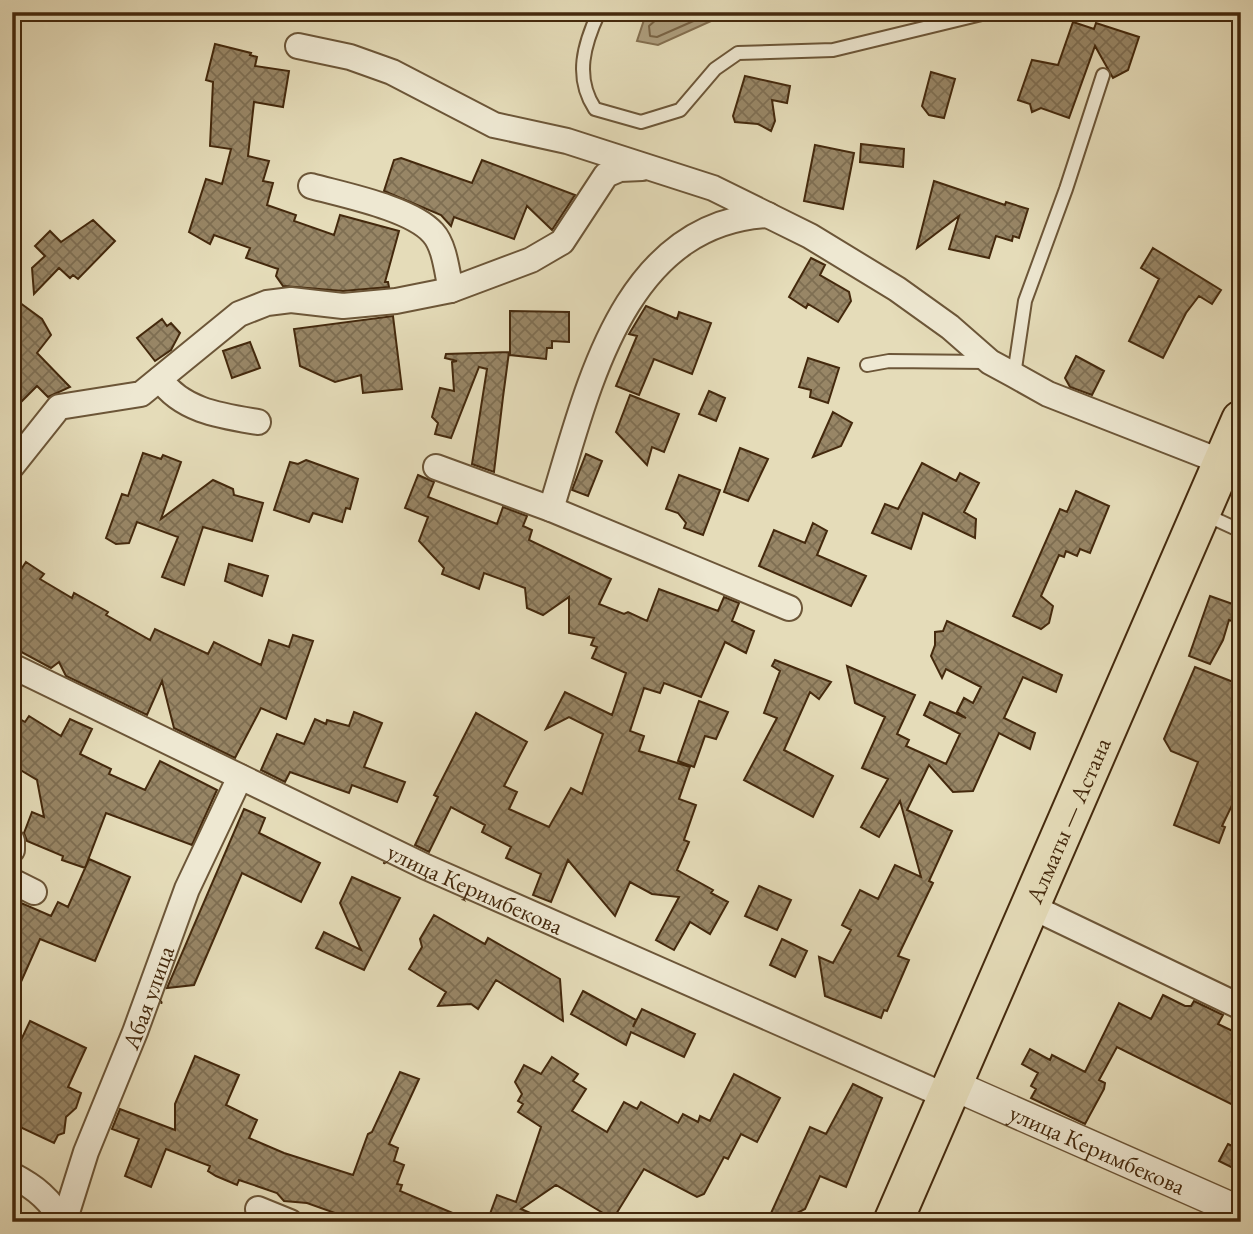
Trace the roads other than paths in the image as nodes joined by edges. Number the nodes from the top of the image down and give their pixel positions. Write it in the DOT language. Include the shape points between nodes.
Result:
graph roads {
  1 [pos="599,12"];
  2 [pos="990,12"];
  3 [pos="298,46"];
  4 [pos="1104,75"];
  5 [pos="646,168"];
  6 [pos="311,186"];
  7 [pos="769,215"];
  8 [pos="452,290"];
  9 [pos="990,362"];
  10 [pos="867,365"];
  11 [pos="1014,375"];
  12 [pos="160,379"];
  13 [pos="1241,420"];
  14 [pos="258,422"];
  15 [pos="1222,462"];
  16 [pos="12,466"];
  17 [pos="436,467"];
  18 [pos="551,509"];
  19 [pos="1200,513"];
  20 [pos="1241,531"];
  21 [pos="789,608"];
  22 [pos="13,669"];
  23 [pos="240,777"];
  24 [pos="12,841"];
  25 [pos="12,850"];
  26 [pos="1030,906"];
  27 [pos="1241,1007"];
  28 [pos="951,1091"];
  29 [pos="12,1175"];
  30 [pos="258,1209"];
  31 [pos="1241,1212"];
  32 [pos="62,1222"];
  33 [pos="290,1222"];
  34 [pos="893,1222"];
  1 -- 2 [label="lane" via="583,59 588,99 595,109 641,122 680,110 715,69 738,53 833,50"];
  3 -- 5 [label="street" via="392,72 494,125 568,141"];
  4 -- 11 [label="lane" via="1025,301"];
  5 -- 7 [label="street" via="713,188"];
  5 -- 8 [label="street" via="606,175 572,230 547,251"];
  6 -- 8 [label="street" via="422,224 440,245"];
  7 -- 9 [label="street" via="897,289"];
  7 -- 18 [label="street" via="743,216 698,232 638,285 606,344"];
  8 -- 12 [label="street" via="343,306 292,300 267,303 239,314"];
  9 -- 10 [label="lane"];
  9 -- 11 [label="street"];
  11 -- 15 [label="street"];
  12 -- 14 [label="street" via="190,406"];
  12 -- 16 [label="street" via="141,394 59,407"];
  13 -- 15 [label="highway, Алматы — Астана"];
  15 -- 19 [label="highway, Алматы — Астана"];
  17 -- 18 [label="street"];
  18 -- 21 [label="street"];
  19 -- 20 [label="lane"];
  19 -- 26 [label="highway, Алматы — Астана"];
  22 -- 23 [label="street, улица Керимбекова"];
  23 -- 28 [label="street, улица Керимбекова" via="426,867"];
  23 -- 32 [label="street, Абая улица" via="187,889"];
  24 -- 25 [label="street"];
  26 -- 27 [label="street"];
  26 -- 28 [label="highway, Алматы — Астана"];
  28 -- 31 [label="street, улица Керимбекова"];
  28 -- 34 [label="highway, Алматы — Астана"];
  29 -- 32 [label="street" via="56,1208"];
  30 -- 33 [label="street"];
}
